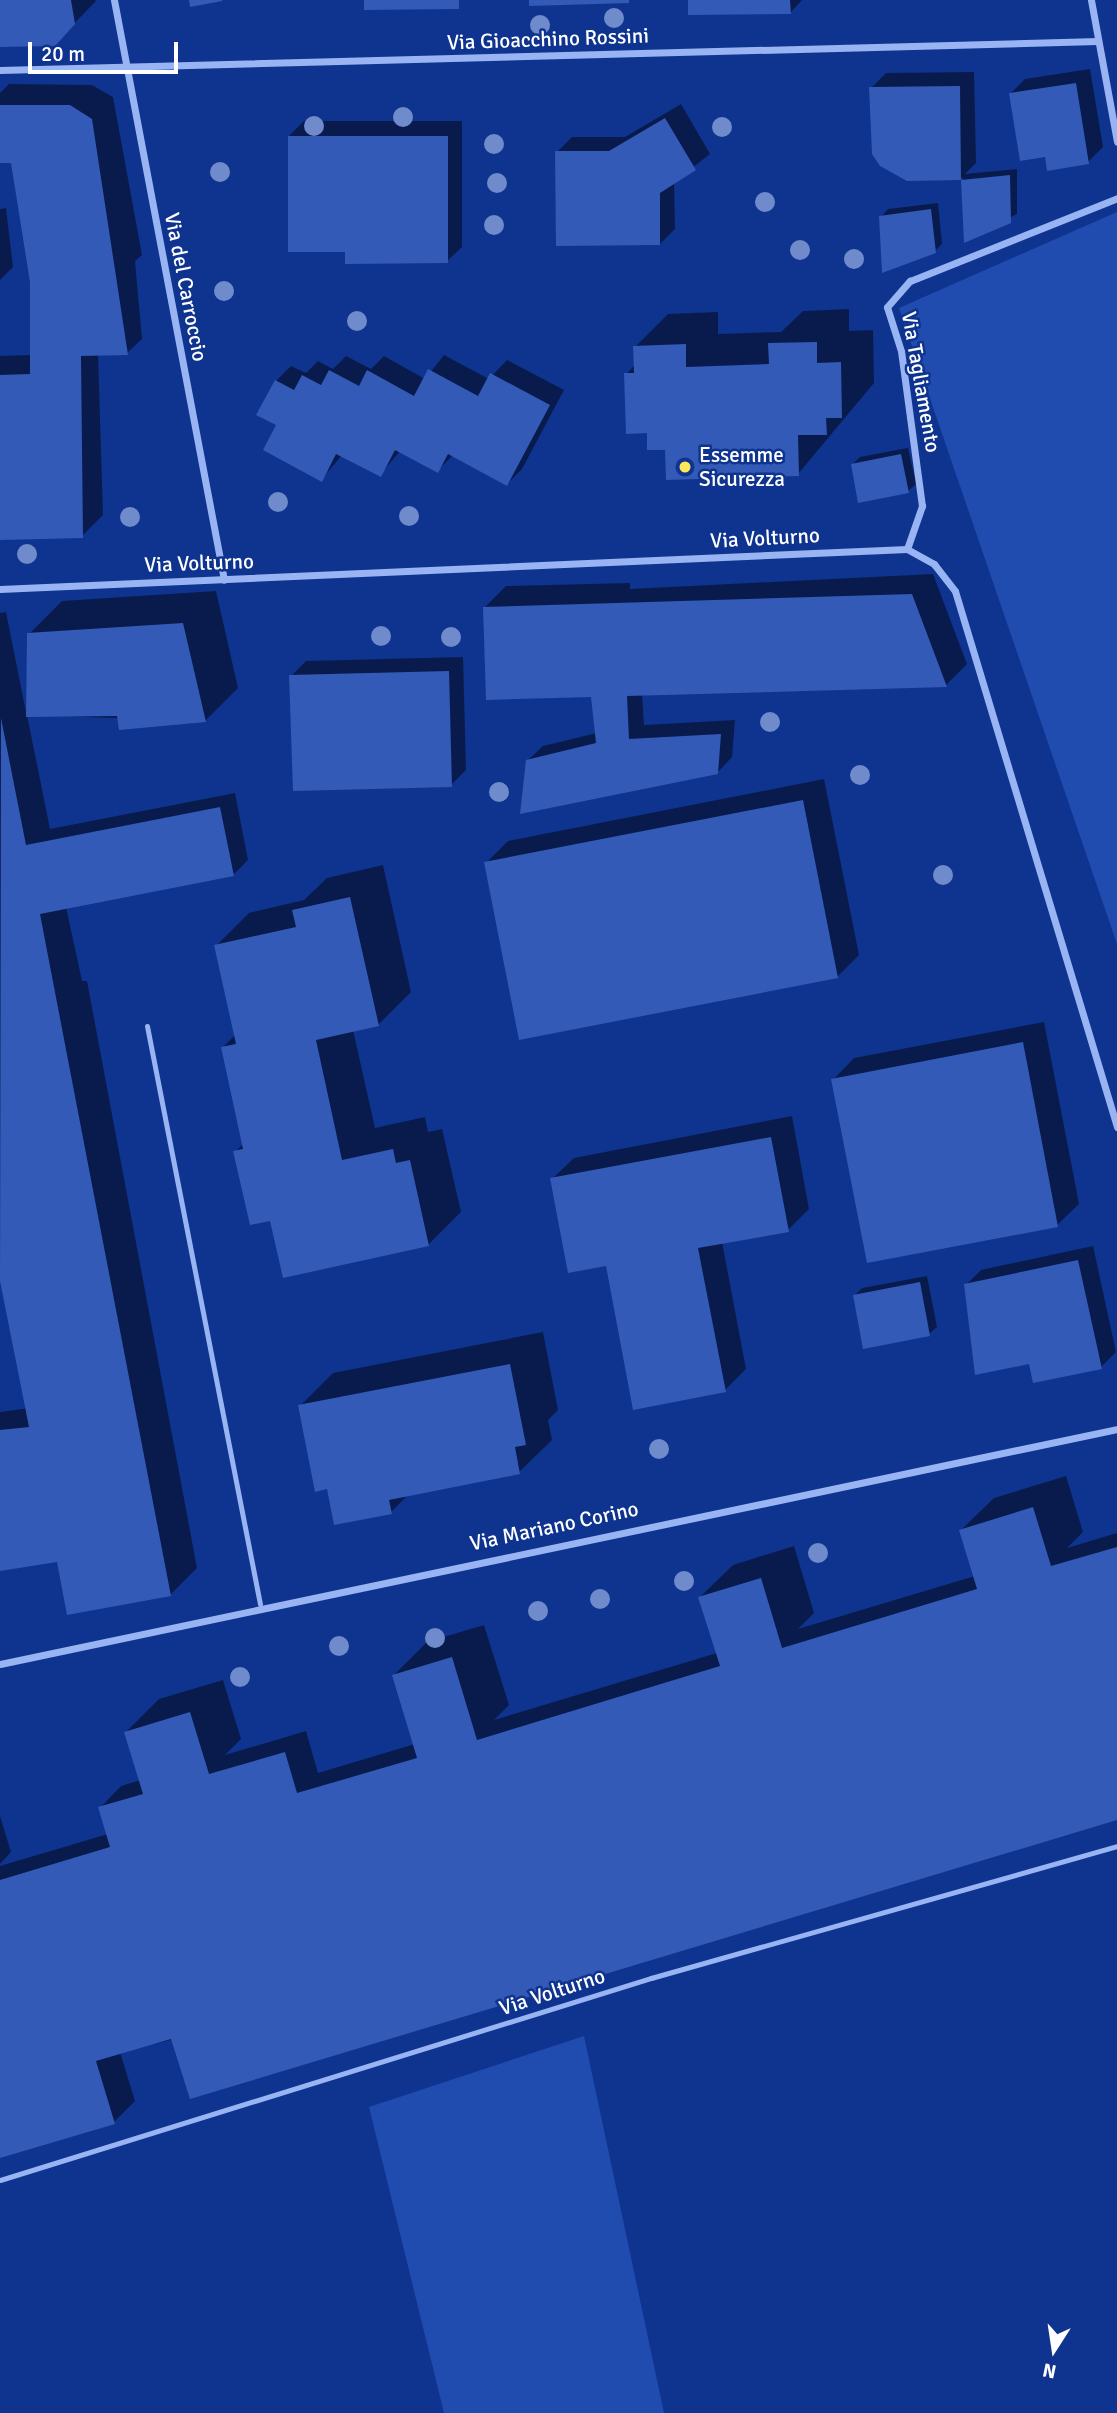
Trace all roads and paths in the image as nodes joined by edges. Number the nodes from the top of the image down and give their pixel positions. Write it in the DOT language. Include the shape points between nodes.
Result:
graph roads {
  1 [pos="114,0"];
  2 [pos="1091,0"];
  3 [pos="1098,41"];
  4 [pos="127,68"];
  5 [pos="0,70"];
  6 [pos="1117,142"];
  7 [pos="1117,198"];
  8 [pos="907,549"];
  9 [pos="224,580"];
  10 [pos="0,589"];
  11 [pos="148,1026"];
  12 [pos="1117,1127"];
  13 [pos="1117,1429"];
  14 [pos="260,1604"];
  15 [pos="0,1664"];
  16 [pos="1117,1846"];
  17 [pos="0,2180"];
  1 -- 4 [label="street, Via del Carroccio"];
  2 -- 3 [label="street"];
  3 -- 4 [label="street, Via Gioacchino Rossini"];
  3 -- 6 [label="street"];
  4 -- 5 [label="street, Via Gioacchino Rossini"];
  4 -- 9 [label="street, Via del Carroccio"];
  7 -- 8 [label="street, Via Tagliamento" via="910,281 887,307 901,351 922,506"];
  8 -- 9 [label="street, Via Volturno"];
  8 -- 12 [label="street" via="933,564 955,591"];
  9 -- 10 [label="street, Via Volturno"];
  11 -- 14 [label="lane"];
  13 -- 14 [label="street, Via Mariano Corino"];
  14 -- 15 [label="street, Via Mariano Corino"];
  16 -- 17 [label="lane, Via Volturno" via="651,1978"];
}
